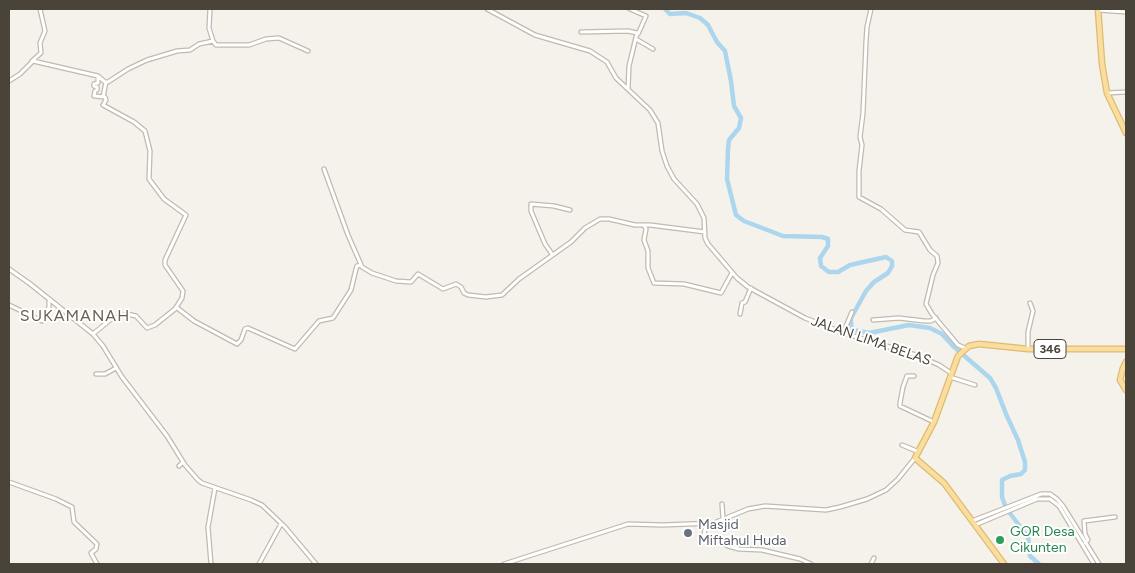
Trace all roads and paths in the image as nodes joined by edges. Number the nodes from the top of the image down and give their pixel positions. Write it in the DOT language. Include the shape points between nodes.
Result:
graph roads {
  1 [pos="40,9"];
  2 [pos="210,9"];
  3 [pos="487,9"];
  4 [pos="630,9"];
  5 [pos="872,9"];
  6 [pos="1098,9"];
  7 [pos="1126,12"];
  8 [pos="581,32"];
  9 [pos="638,34"];
  10 [pos="636,39"];
  11 [pos="213,41"];
  12 [pos="653,49"];
  13 [pos="308,51"];
  14 [pos="32,61"];
  15 [pos="98,76"];
  16 [pos="9,81"];
  17 [pos="106,82"];
  18 [pos="628,89"];
  19 [pos="1126,92"];
  20 [pos="1107,93"];
  21 [pos="103,97"];
  22 [pos="1126,130"];
  23 [pos="324,169"];
  24 [pos="570,210"];
  25 [pos="644,225"];
  26 [pos="705,232"];
  27 [pos="552,254"];
  28 [pos="361,266"];
  29 [pos="9,269"];
  30 [pos="732,273"];
  31 [pos="751,288"];
  32 [pos="49,300"];
  33 [pos="1030,303"];
  34 [pos="9,305"];
  35 [pos="176,307"];
  36 [pos="852,312"];
  37 [pos="740,314"];
  38 [pos="936,318"];
  39 [pos="874,320"];
  40 [pos="93,334"];
  41 [pos="847,334"];
  42 [pos="965,348"];
  43 [pos="1028,349"];
  44 [pos="1126,349"];
  45 [pos="1126,362"];
  46 [pos="116,368"];
  47 [pos="96,374"];
  48 [pos="950,375"];
  49 [pos="914,376"];
  50 [pos="975,385"];
  51 [pos="1126,390"];
  52 [pos="934,422"];
  53 [pos="902,445"];
  54 [pos="918,452"];
  55 [pos="915,458"];
  56 [pos="183,462"];
  57 [pos="179,466"];
  58 [pos="9,482"];
  59 [pos="215,488"];
  60 [pos="722,504"];
  61 [pos="1116,517"];
  62 [pos="1068,518"];
  63 [pos="721,520"];
  64 [pos="706,523"];
  65 [pos="973,523"];
  66 [pos="281,524"];
  67 [pos="1086,543"];
  68 [pos="1090,554"];
  69 [pos="874,558"];
  70 [pos="518,562"];
  71 [pos="97,564"];
  72 [pos="211,564"];
  73 [pos="259,564"];
  74 [pos="316,564"];
  75 [pos="504,564"];
  76 [pos="811,564"];
  77 [pos="872,564"];
  78 [pos="1004,564"];
  79 [pos="1094,564"];
  80 [pos="1099,564"];
  1 -- 14 [label="street" via="45,32 40,43 41,53"];
  2 -- 11 [label="street" via="209,28"];
  3 -- 18 [label="street, JALAN LIMA BELAS" via="536,35 601,57"];
  4 -- 9 [label="street" via="646,16"];
  5 -- 38 [label="street" via="867,27 859,198 881,209 905,230 919,232 930,250 938,256 926,300"];
  6 -- 7 [label="street"];
  6 -- 20 [label="main road"];
  8 -- 9 [label="street" via="628,30"];
  9 -- 10 [label="street"];
  10 -- 12 [label="street"];
  10 -- 18 [label="street" via="629,66"];
  11 -- 13 [label="street" via="216,45 236,46 279,38"];
  11 -- 17 [label="street" via="147,60"];
  14 -- 15 [label="street"];
  14 -- 16 [label="street"];
  15 -- 17 [label="street"];
  15 -- 21 [label="street" via="98,83 94,85 98,90 94,95"];
  17 -- 21 [label="street"];
  18 -- 26 [label="street, JALAN LIMA BELAS" via="650,110 658,123 667,166 674,179 697,204 704,218"];
  19 -- 20 [label="street"];
  20 -- 22 [label="main road"];
  21 -- 35 [label="street" via="106,100 103,105 144,131 150,151 148,179 164,199 186,215 165,264 183,291"];
  23 -- 28 [label="street"];
  24 -- 27 [label="street" via="531,204 531,211"];
  25 -- 26 [label="street"];
  25 -- 27 [label="street" via="600,219"];
  25 -- 30 [label="street" via="648,268 654,283 684,284 721,293"];
  26 -- 30 [label="street, JALAN LIMA BELAS" via="708,244"];
  27 -- 28 [label="street" via="504,294 494,297 466,295 456,284 443,289 419,274 411,282 392,280"];
  28 -- 35 [label="street" via="356,269 350,292 333,318 319,321 298,348 293,349 246,328 237,344 194,321"];
  29 -- 32 [label="street"];
  30 -- 31 [label="street, JALAN LIMA BELAS"];
  31 -- 37 [label="street"];
  31 -- 41 [label="street, JALAN LIMA BELAS" via="804,318"];
  32 -- 34 [label="street" via="42,321"];
  32 -- 40 [label="street"];
  33 -- 43 [label="street" via="1033,311"];
  35 -- 40 [label="street" via="147,328 136,316 127,314 110,320"];
  36 -- 41 [label="street" via="846,326"];
  38 -- 39 [label="street" via="924,321"];
  38 -- 42 [label="street" via="958,345"];
  40 -- 46 [label="street"];
  41 -- 48 [label="street, JALAN LIMA BELAS" via="919,356 939,365"];
  42 -- 43 [label="main road, 346" via="973,344"];
  42 -- 48 [label="main road, 346"];
  43 -- 44 [label="main road, 346"];
  45 -- 51 [label="main road" via="1120,380"];
  46 -- 47 [label="street" via="105,374"];
  46 -- 56 [label="street"];
  48 -- 50 [label="street, JALAN LIMA BELAS"];
  48 -- 52 [label="main road, 346"];
  49 -- 52 [label="street" via="907,376 900,406"];
  52 -- 54 [label="main road, 346"];
  53 -- 54 [label="street"];
  54 -- 55 [label="main road, 346"];
  55 -- 63 [label="street" via="886,490 850,504 829,510 757,507"];
  55 -- 65 [label="main road" via="944,483"];
  56 -- 57 [label="street"];
  56 -- 59 [label="street" via="200,482"];
  58 -- 71 [label="street" via="72,507 73,520 97,544 91,553"];
  59 -- 66 [label="street" via="262,505"];
  59 -- 72 [label="street" via="208,527"];
  60 -- 63 [label="street"];
  61 -- 67 [label="street" via="1084,521"];
  62 -- 65 [label="street" via="1057,499 1050,494 1041,494"];
  62 -- 67 [label="street"];
  62 -- 68 [label="street"];
  63 -- 64 [label="street"];
  64 -- 70 [label="street" via="628,524"];
  64 -- 76 [label="street" via="704,535 728,546 762,550"];
  65 -- 78 [label="main road"];
  66 -- 73 [label="street"];
  66 -- 74 [label="street"];
  67 -- 68 [label="street"];
  68 -- 79 [label="street"];
  68 -- 80 [label="street"];
  69 -- 77 [label="street"];
  70 -- 75 [label="street"];
}
